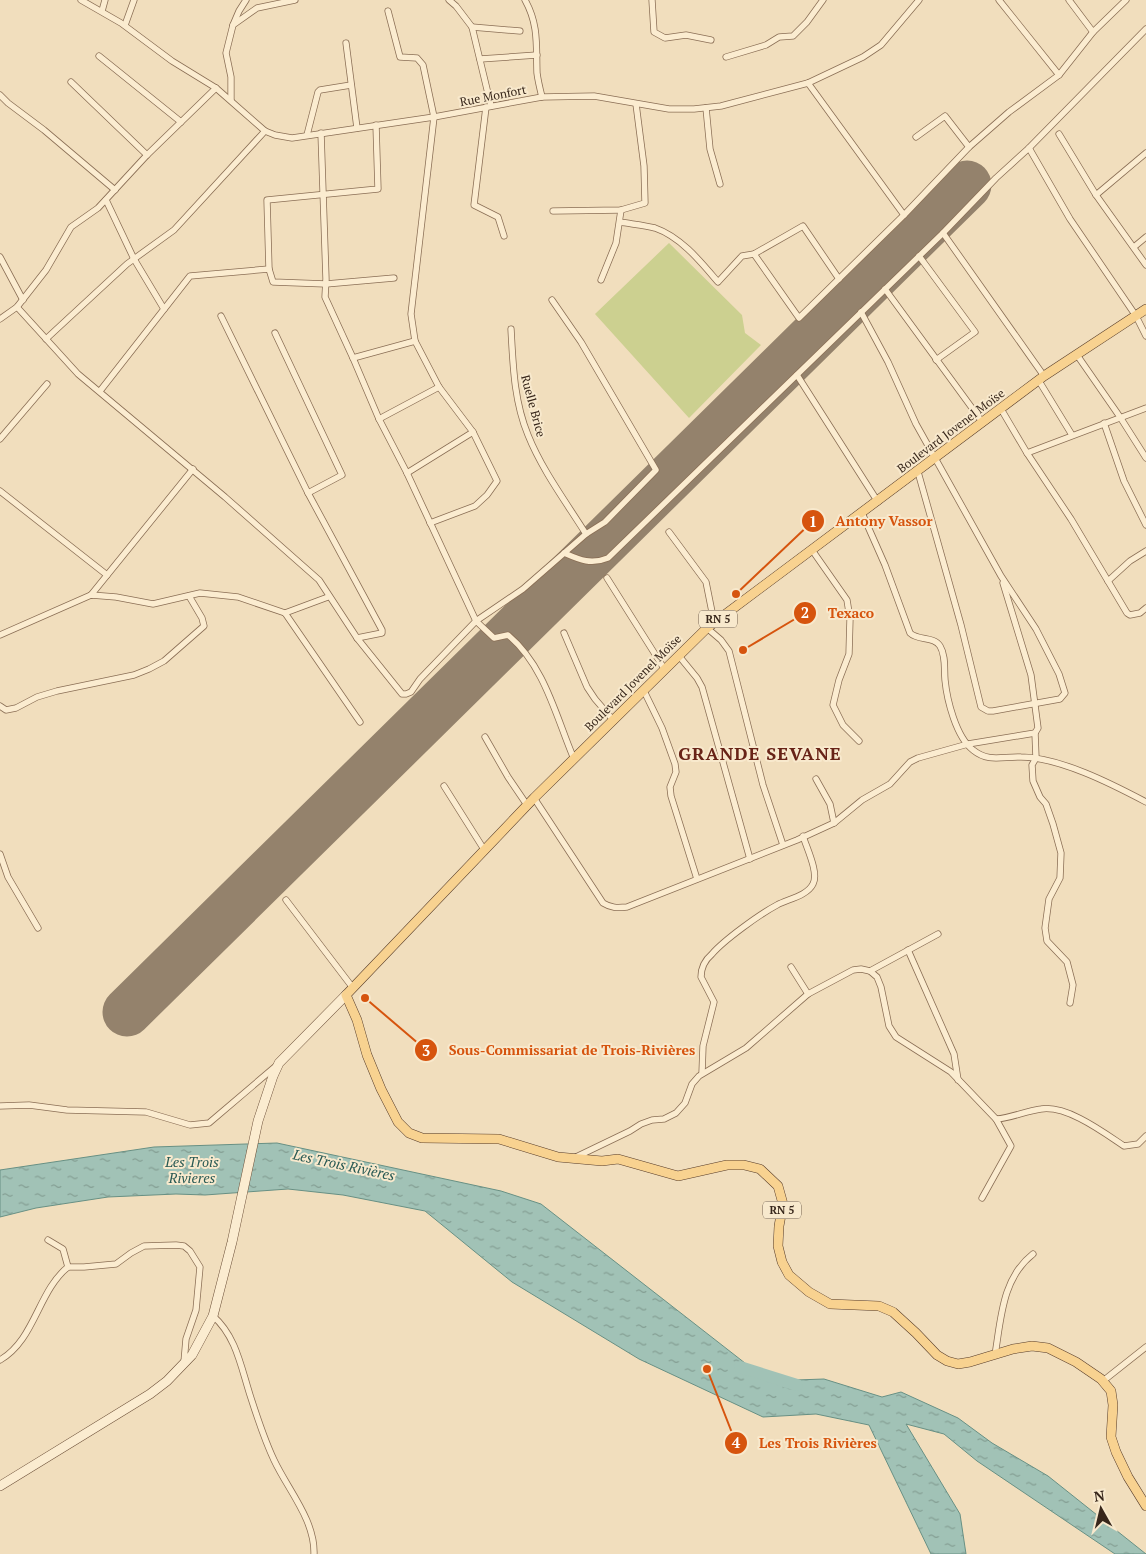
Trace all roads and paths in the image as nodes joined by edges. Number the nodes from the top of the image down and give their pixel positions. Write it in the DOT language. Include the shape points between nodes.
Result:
graph roads {
  1 [pos="81,0"];
  2 [pos="105,0"];
  3 [pos="134,0"];
  4 [pos="246,0"];
  5 [pos="295,0"];
  6 [pos="449,0"];
  7 [pos="525,0"];
  8 [pos="652,0"];
  9 [pos="823,0"];
  10 [pos="919,0"];
  11 [pos="999,0"];
  12 [pos="1069,0"];
  13 [pos="1126,0"];
  14 [pos="388,11"];
  15 [pos="102,12"];
  16 [pos="125,25"];
  17 [pos="233,25"];
  18 [pos="472,27"];
  19 [pos="1146,29"];
  20 [pos="520,31"];
  21 [pos="1093,32"];
  22 [pos="711,40"];
  23 [pos="346,43"];
  24 [pos="538,55"];
  25 [pos="99,56"];
  26 [pos="726,57"];
  27 [pos="480,59"];
  28 [pos="1059,75"];
  29 [pos="71,82"];
  30 [pos="808,83"];
  31 [pos="351,85"];
  32 [pos="216,88"];
  33 [pos="0,95"];
  34 [pos="542,97"];
  35 [pos="231,100"];
  36 [pos="636,104"];
  37 [pos="488,107"];
  38 [pos="706,108"];
  39 [pos="434,117"];
  40 [pos="181,122"];
  41 [pos="376,125"];
  42 [pos="356,128"];
  43 [pos="265,131"];
  44 [pos="321,133"];
  45 [pos="1059,134"];
  46 [pos="307,135"];
  47 [pos="916,137"];
  48 [pos="969,147"];
  49 [pos="1029,148"];
  50 [pos="1146,153"];
  51 [pos="148,155"];
  52 [pos="720,184"];
  53 [pos="115,190"];
  54 [pos="323,193"];
  55 [pos="1096,195"];
  56 [pos="106,200"];
  57 [pos="621,210"];
  58 [pos="553,211"];
  59 [pos="904,214"];
  60 [pos="620,222"];
  61 [pos="943,233"];
  62 [pos="504,236"];
  63 [pos="1146,237"];
  64 [pos="1134,247"];
  65 [pos="754,254"];
  66 [pos="918,256"];
  67 [pos="0,257"];
  68 [pos="134,259"];
  69 [pos="1146,265"];
  70 [pos="269,269"];
  71 [pos="394,278"];
  72 [pos="839,278"];
  73 [pos="601,280"];
  74 [pos="326,284"];
  75 [pos="884,289"];
  76 [pos="23,300"];
  77 [pos="552,300"];
  78 [pos="17,307"];
  79 [pos="164,309"];
  80 [pos="1146,309"];
  81 [pos="861,312"];
  82 [pos="221,316"];
  83 [pos="1136,316"];
  84 [pos="0,319"];
  85 [pos="511,329"];
  86 [pos="275,333"];
  87 [pos="1146,336"];
  88 [pos="46,339"];
  89 [pos="415,342"];
  90 [pos="1077,356"];
  91 [pos="353,358"];
  92 [pos="936,360"];
  93 [pos="797,375"];
  94 [pos="1041,378"];
  95 [pos="47,384"];
  96 [pos="439,387"];
  97 [pos="100,391"];
  98 [pos="1146,408"];
  99 [pos="1001,409"];
  100 [pos="1120,417"];
  101 [pos="379,419"];
  102 [pos="983,422"];
  103 [pos="1104,423"];
  104 [pos="473,432"];
  105 [pos="1072,435"];
  106 [pos="0,439"];
  107 [pos="1027,453"];
  108 [pos="936,458"];
  109 [pos="1146,458"];
  110 [pos="193,469"];
  111 [pos="918,472"];
  112 [pos="407,473"];
  113 [pos="0,490"];
  114 [pos="308,493"];
  115 [pos="878,502"];
  116 [pos="862,513"];
  117 [pos="430,522"];
  118 [pos="1146,525"];
  119 [pos="669,532"];
  120 [pos="586,534"];
  121 [pos="812,550"];
  122 [pos="1146,551"];
  123 [pos="564,553"];
  124 [pos="107,575"];
  125 [pos="1001,576"];
  126 [pos="607,578"];
  127 [pos="1108,581"];
  128 [pos="90,595"];
  129 [pos="189,596"];
  130 [pos="328,597"];
  131 [pos="1146,608"];
  132 [pos="285,613"];
  133 [pos="476,621"];
  134 [pos="711,625"];
  135 [pos="564,633"];
  136 [pos="0,635"];
  137 [pos="357,638"];
  138 [pos="679,656"];
  139 [pos="665,670"];
  140 [pos="644,692"];
  141 [pos="1035,704"];
  142 [pos="0,706"];
  143 [pos="614,721"];
  144 [pos="360,722"];
  145 [pos="1035,733"];
  146 [pos="486,737"];
  147 [pos="859,741"];
  148 [pos="968,744"];
  149 [pos="1036,758"];
  150 [pos="574,759"];
  151 [pos="816,779"];
  152 [pos="444,786"];
  153 [pos="534,798"];
  154 [pos="1146,802"];
  155 [pos="527,805"];
  156 [pos="834,822"];
  157 [pos="803,836"];
  158 [pos="783,845"];
  159 [pos="485,851"];
  160 [pos="0,854"];
  161 [pos="750,859"];
  162 [pos="697,879"];
  163 [pos="286,900"];
  164 [pos="38,928"];
  165 [pos="938,934"];
  166 [pos="908,950"];
  167 [pos="791,967"];
  168 [pos="870,971"];
  169 [pos="353,988"];
  170 [pos="808,994"];
  171 [pos="346,995"];
  172 [pos="1070,1003"];
  173 [pos="279,1063"];
  174 [pos="702,1073"];
  175 [pos="958,1080"];
  176 [pos="0,1106"];
  177 [pos="996,1119"];
  178 [pos="1146,1136"];
  179 [pos="574,1158"];
  180 [pos="982,1198"];
  181 [pos="48,1240"];
  182 [pos="1033,1254"];
  183 [pos="68,1267"];
  184 [pos="214,1316"];
  185 [pos="1146,1347"];
  186 [pos="995,1355"];
  187 [pos="0,1360"];
  188 [pos="184,1364"];
  189 [pos="1103,1381"];
  190 [pos="0,1486"];
  191 [pos="1146,1505"];
  192 [pos="314,1554"];
  1 -- 15 [label="street, Rue Monfort"];
  2 -- 15 [label="street"];
  3 -- 16 [label="street"];
  4 -- 17 [label="street"];
  5 -- 17 [label="street" via="257,8"];
  6 -- 18 [label="street"];
  7 -- 24 [label="street" via="531,11"];
  8 -- 22 [label="street" via="654,32 665,38 686,35"];
  9 -- 26 [label="street" via="793,36"];
  10 -- 30 [label="street, Rue Monfort" via="881,45"];
  11 -- 28 [label="street"];
  12 -- 21 [label="street"];
  13 -- 21 [label="street"];
  14 -- 39 [label="street" via="400,57 417,58 423,65"];
  15 -- 16 [label="street, Rue Monfort"];
  16 -- 32 [label="street, Rue Monfort" via="172,61"];
  17 -- 35 [label="street" via="226,54"];
  18 -- 20 [label="street"];
  18 -- 27 [label="street"];
  19 -- 49 [label="street"];
  21 -- 28 [label="street"];
  23 -- 31 [label="street"];
  24 -- 27 [label="street"];
  24 -- 34 [label="street"];
  25 -- 40 [label="street"];
  27 -- 37 [label="street"];
  28 -- 48 [label="street" via="1008,112"];
  29 -- 51 [label="street"];
  30 -- 38 [label="street, Rue Monfort" via="744,102"];
  30 -- 59 [label="street"];
  31 -- 42 [label="street"];
  31 -- 46 [label="street" via="318,92"];
  32 -- 35 [label="street, Rue Monfort"];
  32 -- 40 [label="street"];
  33 -- 53 [label="street"];
  34 -- 36 [label="street, Rue Monfort" via="594,96"];
  34 -- 37 [label="street, Rue Monfort"];
  35 -- 43 [label="street, Rue Monfort"];
  36 -- 38 [label="street, Rue Monfort" via="669,109"];
  36 -- 57 [label="street" via="645,203"];
  37 -- 39 [label="street, Rue Monfort"];
  37 -- 62 [label="street" via="474,205 498,217"];
  38 -- 52 [label="street" via="710,149"];
  39 -- 41 [label="street, Rue Monfort"];
  39 -- 89 [label="street" via="411,314"];
  40 -- 51 [label="street"];
  41 -- 42 [label="street, Rue Monfort"];
  41 -- 54 [label="street" via="378,189"];
  42 -- 44 [label="street, Rue Monfort"];
  43 -- 46 [label="street, Rue Monfort" via="292,138"];
  43 -- 68 [label="street" via="174,230"];
  44 -- 46 [label="street, Rue Monfort"];
  44 -- 54 [label="street"];
  45 -- 55 [label="street"];
  47 -- 48 [label="street" via="945,116"];
  48 -- 59 [label="street"];
  49 -- 61 [label="street"];
  49 -- 83 [label="street" via="1070,219"];
  50 -- 55 [label="street"];
  51 -- 53 [label="street"];
  53 -- 56 [label="street"];
  54 -- 70 [label="street" via="267,200"];
  54 -- 74 [label="street"];
  55 -- 64 [label="street"];
  56 -- 68 [label="street"];
  56 -- 76 [label="street" via="71,227 46,270"];
  57 -- 58 [label="street"];
  57 -- 60 [label="street"];
  59 -- 72 [label="street"];
  60 -- 65 [label="street" via="656,229 668,235 685,246 718,282 742,256"];
  60 -- 73 [label="street" via="616,243"];
  61 -- 66 [label="street"];
  61 -- 94 [label="street"];
  63 -- 64 [label="street"];
  64 -- 69 [label="street"];
  65 -- 72 [label="street" via="803,226"];
  65 -- 72 [label="street" via="798,318"];
  66 -- 75 [label="street"];
  66 -- 92 [label="street" via="975,332"];
  67 -- 76 [label="street"];
  68 -- 79 [label="street"];
  68 -- 88 [label="street"];
  70 -- 74 [label="street" via="273,282"];
  70 -- 79 [label="street" via="190,276"];
  71 -- 74 [label="street"];
  74 -- 91 [label="street" via="324,296"];
  75 -- 81 [label="street"];
  75 -- 92 [label="street"];
  76 -- 78 [label="street"];
  77 -- 120 [label="street" via="581,342 656,470 605,522"];
  78 -- 84 [label="street"];
  78 -- 88 [label="street"];
  79 -- 97 [label="street"];
  80 -- 83 [label="main road, Boulevard Jovenel Moïse / RN 5"];
  81 -- 93 [label="street"];
  81 -- 108 [label="street"];
  82 -- 114 [label="street"];
  83 -- 87 [label="street"];
  83 -- 90 [label="main road, Boulevard Jovenel Moïse / RN 5"];
  85 -- 120 [label="street, Ruelle Brice" via="514,382 528,434"];
  86 -- 114 [label="street" via="342,475"];
  88 -- 97 [label="street" via="78,374"];
  89 -- 91 [label="street"];
  89 -- 96 [label="street"];
  90 -- 94 [label="main road, Boulevard Jovenel Moïse / RN 5"];
  90 -- 100 [label="street"];
  91 -- 101 [label="street"];
  92 -- 102 [label="street"];
  93 -- 115 [label="street"];
  93 -- 123 [label="street" via="608,558 584,561"];
  94 -- 99 [label="main road, Boulevard Jovenel Moïse / RN 5"];
  94 -- 105 [label="street"];
  95 -- 106 [label="street"];
  96 -- 101 [label="street"];
  96 -- 104 [label="street"];
  97 -- 110 [label="street"];
  98 -- 100 [label="street"];
  99 -- 102 [label="main road, Boulevard Jovenel Moïse / RN 5"];
  99 -- 107 [label="street"];
  100 -- 103 [label="street"];
  100 -- 109 [label="street"];
  101 -- 112 [label="street"];
  102 -- 108 [label="main road, Boulevard Jovenel Moïse / RN 5"];
  103 -- 105 [label="street"];
  103 -- 118 [label="street" via="1124,481"];
  104 -- 112 [label="street"];
  104 -- 117 [label="street" via="497,481 475,506"];
  105 -- 107 [label="street"];
  107 -- 127 [label="street"];
  108 -- 111 [label="main road, Boulevard Jovenel Moïse / RN 5"];
  108 -- 125 [label="street"];
  110 -- 124 [label="street"];
  110 -- 130 [label="street" via="319,580"];
  111 -- 115 [label="main road, Boulevard Jovenel Moïse / RN 5"];
  111 -- 141 [label="street" via="961,625 979,704 988,711"];
  112 -- 117 [label="street"];
  113 -- 124 [label="street"];
  114 -- 137 [label="street" via="382,630 382,634"];
  115 -- 116 [label="main road, Boulevard Jovenel Moïse / RN 5"];
  116 -- 121 [label="main road, Boulevard Jovenel Moïse / RN 5"];
  116 -- 148 [label="street" via="882,556 910,633 940,646 947,697"];
  117 -- 133 [label="street"];
  119 -- 134 [label="street" via="706,582"];
  120 -- 123 [label="street"];
  121 -- 134 [label="main road, Boulevard Jovenel Moïse / RN 5"];
  121 -- 147 [label="street" via="847,600 849,654 833,706 843,725"];
  122 -- 127 [label="street"];
  123 -- 133 [label="street" via="522,589"];
  124 -- 128 [label="street"];
  125 -- 141 [label="street" via="1031,675"];
  125 -- 141 [label="street" via="1036,630 1064,688 1065,693 1060,699"];
  126 -- 139 [label="street"];
  127 -- 131 [label="street" via="1130,615"];
  128 -- 129 [label="street" via="153,604"];
  128 -- 136 [label="street"];
  129 -- 132 [label="street" via="200,593 238,597"];
  129 -- 142 [label="street" via="204,626 164,661 134,675 57,690 16,708 6,710"];
  130 -- 132 [label="street"];
  130 -- 137 [label="street"];
  132 -- 144 [label="street"];
  133 -- 137 [label="street" via="406,694 402,694"];
  133 -- 150 [label="street" via="494,638 508,635 532,661"];
  134 -- 138 [label="main road, Boulevard Jovenel Moïse / RN 5"];
  134 -- 158 [label="street" via="729,651"];
  135 -- 143 [label="street" via="587,687"];
  138 -- 139 [label="main road, Boulevard Jovenel Moïse / RN 5"];
  138 -- 161 [label="street" via="702,687"];
  139 -- 140 [label="main road, Boulevard Jovenel Moïse / RN 5"];
  140 -- 143 [label="main road, Boulevard Jovenel Moïse / RN 5"];
  140 -- 162 [label="street" via="675,764 671,796"];
  141 -- 145 [label="street" via="1038,728"];
  143 -- 150 [label="main road, Boulevard Jovenel Moïse / RN 5"];
  145 -- 148 [label="street"];
  145 -- 149 [label="street"];
  146 -- 155 [label="street"];
  148 -- 149 [label="street" via="984,756 997,759"];
  148 -- 156 [label="street" via="910,762 890,784"];
  149 -- 154 [label="street" via="1081,772"];
  149 -- 172 [label="street" via="1032,765 1033,781 1046,804 1061,854 1060,878 1049,899 1044,928 1047,941 1067,962 1073,986"];
  150 -- 153 [label="main road, Boulevard Jovenel Moïse / RN 5"];
  151 -- 156 [label="street" via="830,804"];
  152 -- 159 [label="street"];
  153 -- 155 [label="main road, Boulevard Jovenel Moïse / RN 5"];
  153 -- 162 [label="street" via="599,898 610,907 626,907"];
  155 -- 159 [label="main road, Boulevard Jovenel Moïse / RN 5"];
  156 -- 157 [label="street"];
  157 -- 158 [label="street"];
  157 -- 174 [label="street" via="815,874 808,891 765,912 723,943 703,965 700,977 714,1006 704,1046"];
  158 -- 161 [label="street"];
  159 -- 169 [label="main road, Boulevard Jovenel Moïse / RN 5"];
  160 -- 164 [label="street" via="8,876"];
  161 -- 162 [label="street"];
  163 -- 169 [label="street"];
  165 -- 166 [label="street"];
  166 -- 168 [label="street"];
  166 -- 175 [label="street" via="954,1054"];
  167 -- 170 [label="street"];
  168 -- 170 [label="street" via="853,970"];
  168 -- 175 [label="street" via="881,987 887,1018 896,1037 934,1059"];
  169 -- 171 [label="main road, Boulevard Jovenel Moïse / RN 5"];
  170 -- 174 [label="street" via="746,1048"];
  171 -- 173 [label="main road"];
  171 -- 179 [label="main road, RN 5" via="381,1090 398,1122 409,1133 422,1138 499,1139 558,1157"];
  173 -- 176 [label="street" via="209,1123 190,1125 146,1112"];
  173 -- 184 [label="main road" via="258,1121"];
  174 -- 179 [label="street" via="692,1084 685,1103 676,1114 641,1124"];
  175 -- 177 [label="street"];
  177 -- 178 [label="street" via="1051,1108 1107,1134 1124,1146 1138,1144"];
  177 -- 180 [label="street" via="1011,1146"];
  179 -- 186 [label="main road, RN 5" via="618,1159 678,1176 727,1165 744,1164 760,1169 778,1186 783,1204 778,1246 782,1262 789,1275 809,1292 830,1304 878,1306 893,1312 947,1361 958,1364"];
  181 -- 183 [label="street" via="63,1249"];
  182 -- 186 [label="street" via="1023,1262 1008,1287"];
  183 -- 187 [label="street" via="55,1280 26,1334"];
  183 -- 188 [label="street" via="116,1264 144,1246 176,1245 190,1251 200,1267 196,1310 186,1339"];
  184 -- 188 [label="main road"];
  184 -- 192 [label="street" via="235,1345 259,1424 274,1460 311,1529"];
  185 -- 189 [label="street"];
  186 -- 189 [label="main road, RN 5" via="1032,1346 1048,1348"];
  188 -- 190 [label="main road" via="150,1394"];
  189 -- 191 [label="main road" via="1112,1391 1111,1437 1116,1452"];
}
